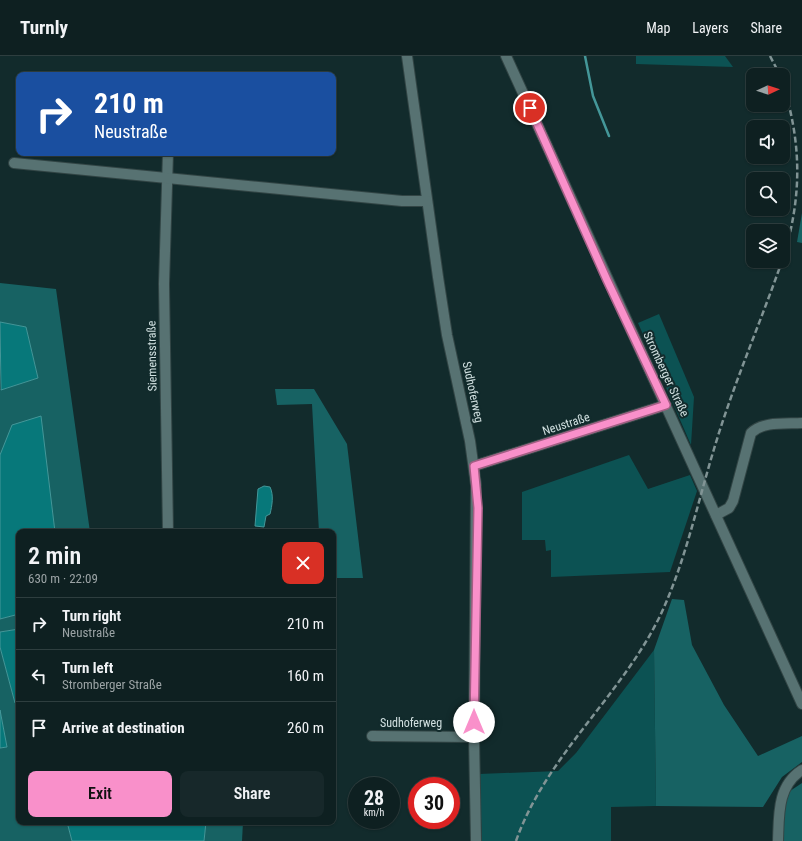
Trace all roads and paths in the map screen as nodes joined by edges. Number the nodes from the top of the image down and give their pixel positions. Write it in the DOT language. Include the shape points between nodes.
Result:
graph roads {
  1 [pos="407,56"];
  2 [pos="506,56"];
  3 [pos="168,156"];
  4 [pos="14,163"];
  5 [pos="167,179"];
  6 [pos="427,201"];
  7 [pos="666,405"];
  8 [pos="802,423"];
  9 [pos="474,466"];
  10 [pos="716,515"];
  11 [pos="168,529"];
  12 [pos="802,704"];
  13 [pos="372,736"];
  14 [pos="474,737"];
  15 [pos="802,770"];
  16 [pos="476,841"];
  17 [pos="778,841"];
  1 -- 6 [label="street, Sudhoferweg"];
  2 -- 7 [label="street, Stromberger Straße"];
  3 -- 5 [label="street, Siemensstraße"];
  4 -- 5 [label="street"];
  5 -- 6 [label="street" via="402,201"];
  5 -- 11 [label="street, Siemensstraße" via="164,284"];
  6 -- 9 [label="street, Sudhoferweg" via="447,335"];
  7 -- 9 [label="street, Neustraße"];
  7 -- 10 [label="street, Stromberger Straße"];
  8 -- 10 [label="street" via="763,426 751,433 734,501 729,508"];
  9 -- 14 [label="street, Sudhoferweg" via="478,508"];
  10 -- 12 [label="street, Stromberger Straße"];
  13 -- 14 [label="street, Sudhoferweg"];
  14 -- 16 [label="street, Sudhoferweg"];
  15 -- 17 [label="street" via="785,789 780,804"];
}
